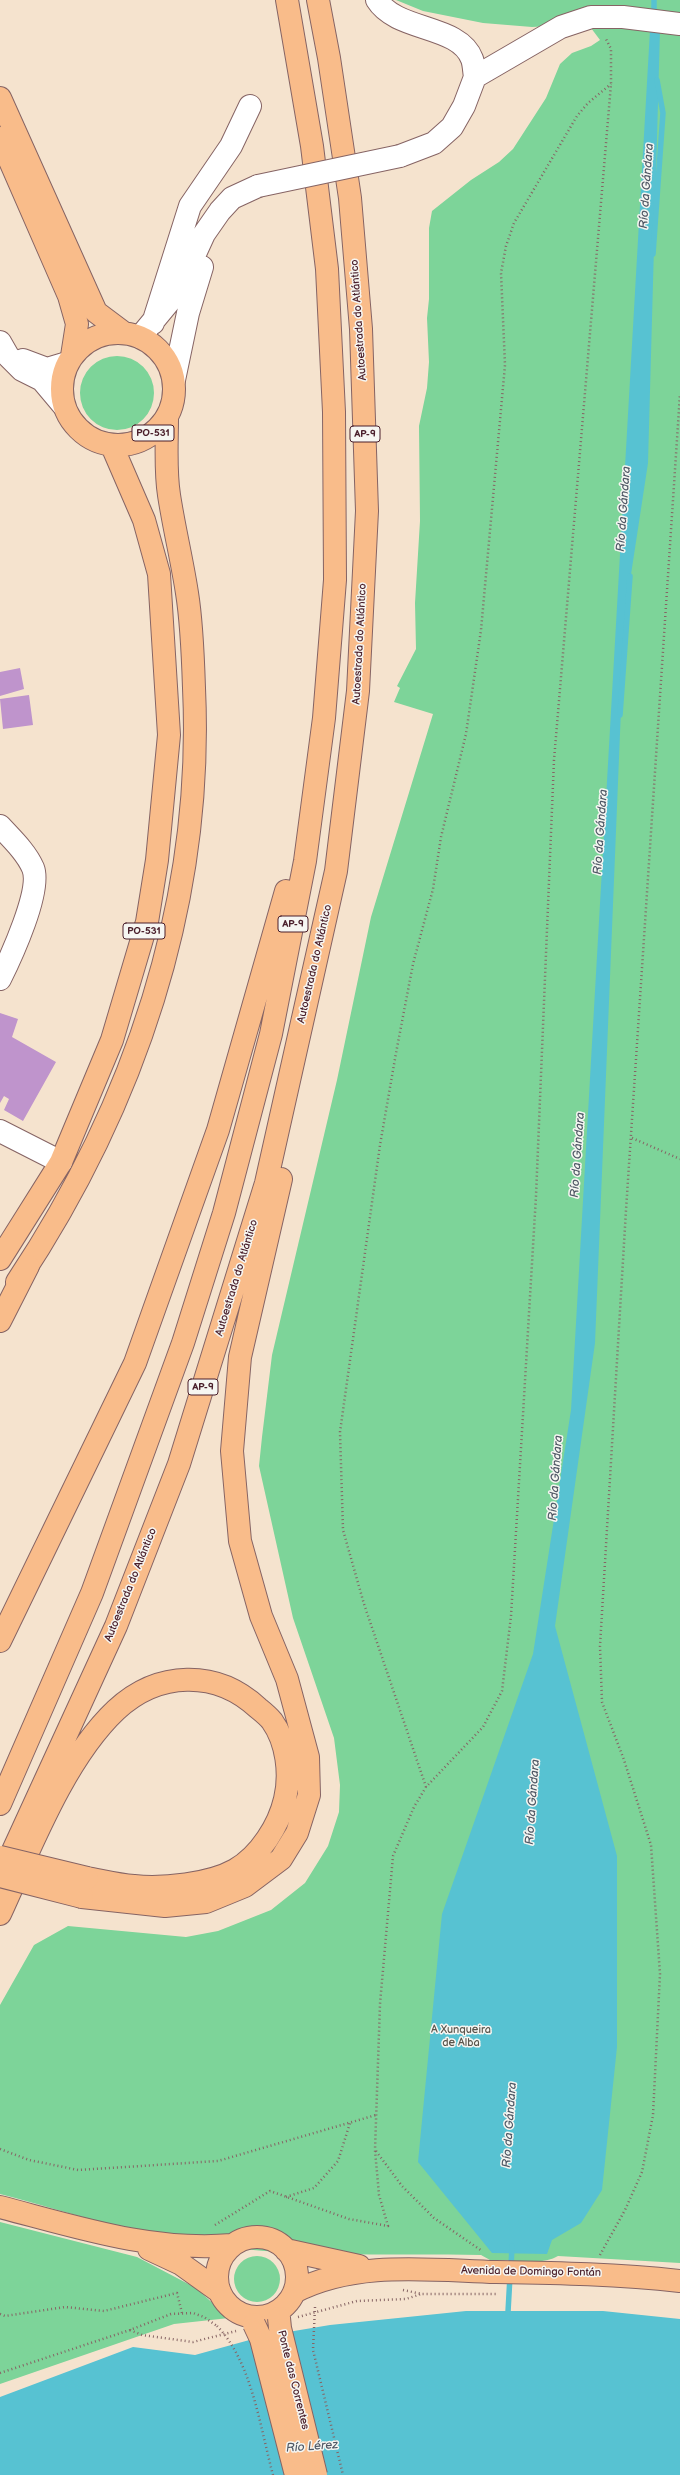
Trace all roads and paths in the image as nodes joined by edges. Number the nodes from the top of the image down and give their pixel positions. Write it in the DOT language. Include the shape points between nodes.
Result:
graph roads {
  1 [pos="287,0"];
  2 [pos="318,0"];
  3 [pos="377,0"];
  4 [pos="590,17"];
  5 [pos="680,24"];
  6 [pos="475,77"];
  7 [pos="611,84"];
  8 [pos="2,106"];
  9 [pos="250,106"];
  10 [pos="0,138"];
  11 [pos="220,211"];
  12 [pos="139,331"];
  13 [pos="1,344"];
  14 [pos="70,360"];
  15 [pos="174,380"];
  16 [pos="680,394"];
  17 [pos="63,405"];
  18 [pos="167,418"];
  19 [pos="112,446"];
  20 [pos="319,764"];
  21 [pos="0,826"];
  22 [pos="336,870"];
  23 [pos="0,979"];
  24 [pos="0,1130"];
  25 [pos="632,1138"];
  26 [pos="680,1159"];
  27 [pos="61,1162"];
  28 [pos="0,1259"];
  29 [pos="28,1266"];
  30 [pos="0,1308"];
  31 [pos="0,1322"];
  32 [pos="0,1641"];
  33 [pos="426,1787"];
  34 [pos="0,1804"];
  35 [pos="0,1857"];
  36 [pos="0,1876"];
  37 [pos="0,1880"];
  38 [pos="85,1888"];
  39 [pos="0,1914"];
  40 [pos="376,2115"];
  41 [pos="350,2123"];
  42 [pos="0,2149"];
  43 [pos="375,2150"];
  44 [pos="286,2197"];
  45 [pos="0,2207"];
  46 [pos="211,2227"];
  47 [pos="130,2240"];
  48 [pos="232,2245"];
  49 [pos="286,2250"];
  50 [pos="599,2257"];
  51 [pos="487,2263"];
  52 [pos="382,2270"];
  53 [pos="680,2281"];
  54 [pos="220,2292"];
  55 [pos="422,2294"];
  56 [pos="489,2294"];
  57 [pos="285,2306"];
  58 [pos="315,2307"];
  59 [pos="182,2313"];
  60 [pos="0,2314"];
  61 [pos="249,2319"];
  62 [pos="0,2373"];
  63 [pos="273,2475"];
  64 [pos="296,2475"];
  65 [pos="316,2475"];
  66 [pos="343,2475"];
  1 -- 20 [label="main road, AP-9" via="312,146 326,269 334,412 335,580"];
  2 -- 22 [label="main road, Autoestrada do Atlántico / AP-9" via="350,198 361,329 367,511 358,691"];
  3 -- 6 [label="street" via="394,17 460,43 472,58"];
  4 -- 5 [label="street" via="623,17"];
  4 -- 6 [label="street" via="561,28"];
  4 -- 7 [label="path" via="603,33 611,49"];
  6 -- 11 [label="street, bridge" via="464,106 452,127 434,143 400,156 258,186 232,198"];
  7 -- 33 [label="path" via="554,760 536,1196 511,1616 502,1691 483,1727"];
  7 -- 33 [label="path" via="577,116 514,223 506,246 501,274 506,365 481,630 466,734 441,837 433,889 413,964 380,1145 340,1432 343,1530 364,1604"];
  8 -- 12 [label="main road, PO-531" via="96,312"];
  9 -- 12 [label="street" via="230,146 190,206"];
  10 -- 14 [label="main road, PO-531" via="69,296 78,324"];
  11 -- 12 [label="street" via="204,234 178,291"];
  11 -- 15 [label="street" via="188,312"];
  12 -- 14 [label="main road" via="95,338 82,345"];
  12 -- 15 [label="main road, PO-531" via="168,362"];
  13 -- 14 [label="street" via="18,358 47,369"];
  13 -- 17 [label="street" via="8,356 22,370 42,380"];
  14 -- 17 [label="main road, PO-531" via="61,391"];
  15 -- 18 [label="main road, PO-531" via="175,393"];
  16 -- 25 [label="path"];
  17 -- 19 [label="main road, PO-531" via="70,420 81,433 96,442"];
  18 -- 19 [label="main road, PO-531" via="157,431 144,440"];
  18 -- 29 [label="main road, PO-531" via="168,494 188,596 194,690 194,748 189,831 177,915 131,1067 111,1115 76,1183"];
  19 -- 27 [label="main road, PO-531" via="144,520 159,574 169,735 158,860 146,922 112,1040"];
  20 -- 32 [label="main road" via="292,870 218,1130 135,1363"];
  20 -- 34 [label="main road, AP-9" via="305,861 271,1034 224,1213 183,1343 92,1593"];
  21 -- 23 [label="street" via="21,849 33,868 34,890 11,958"];
  22 -- 37 [label="main road, Autoestrada do Atlántico / AP-9" via="266,1183 178,1464 116,1626"];
  22 -- 38 [label="main road" via="336,939 240,1357 234,1403 232,1451 240,1541 261,1616 287,1679 308,1757 309,1795 297,1833 281,1859 245,1886 206,1902 165,1906"];
  24 -- 27 [label="street"];
  25 -- 26 [label="path"];
  25 -- 50 [label="path" via="600,1638 602,1702 624,1760 651,1845 660,1974 653,2115 642,2172"];
  27 -- 28 [label="main road, PO-531"];
  29 -- 30 [label="main road, PO-531"];
  29 -- 31 [label="main road"];
  33 -- 40 [label="path" via="414,1807 393,1856 380,2004"];
  35 -- 38 [label="main road, bridge"];
  36 -- 38 [label="main road, bridge"];
  38 -- 39 [label="main road" via="177,1885 209,1879 236,1869 264,1842 278,1822 285,1800 288,1783 286,1758 272,1720 250,1700 231,1688 200,1679 179,1679 140,1692 116,1710 90,1740 56,1794"];
  40 -- 41 [label="path"];
  40 -- 43 [label="path"];
  41 -- 42 [label="path" via="210,2162 78,2170 29,2160"];
  41 -- 44 [label="path" via="338,2161 314,2188"];
  43 -- 44 [label="path" via="378,2195 388,2226 349,2219"];
  43 -- 51 [label="path" via="402,2186 434,2218"];
  44 -- 46 [label="path" via="270,2191"];
  45 -- 47 [label="main road"];
  47 -- 48 [label="main road" via="196,2247"];
  47 -- 54 [label="main road" via="181,2264"];
  48 -- 49 [label="main road" via="254,2237 277,2242"];
  48 -- 54 [label="main road" via="218,2266"];
  49 -- 52 [label="main road, Avenida de Domingo Fontán"];
  49 -- 57 [label="main road" via="293,2259 296,2270"];
  51 -- 52 [label="main road, Avenida de Domingo Fontán"];
  51 -- 53 [label="main road, Avenida de Domingo Fontán" via="550,2272 598,2273"];
  52 -- 57 [label="main road, Avenida de Domingo Fontán" via="334,2275 312,2283"];
  54 -- 61 [label="main road" via="230,2306"];
  55 -- 56 [label="path"];
  57 -- 61 [label="main road" via="270,2315"];
  57 -- 65 [label="main road, Ponte das Correntes, bridge" via="280,2328"];
  58 -- 66 [label="path, bridge" via="313,2350"];
  59 -- 60 [label="path" via="177,2293 104,2311 65,2308 5,2316"];
  59 -- 62 [label="path" via="157,2318 130,2330"];
  59 -- 63 [label="path, bridge" via="204,2317 217,2326 238,2354"];
  61 -- 64 [label="main road, Ponte das Correntes, bridge" via="261,2339"];
}
